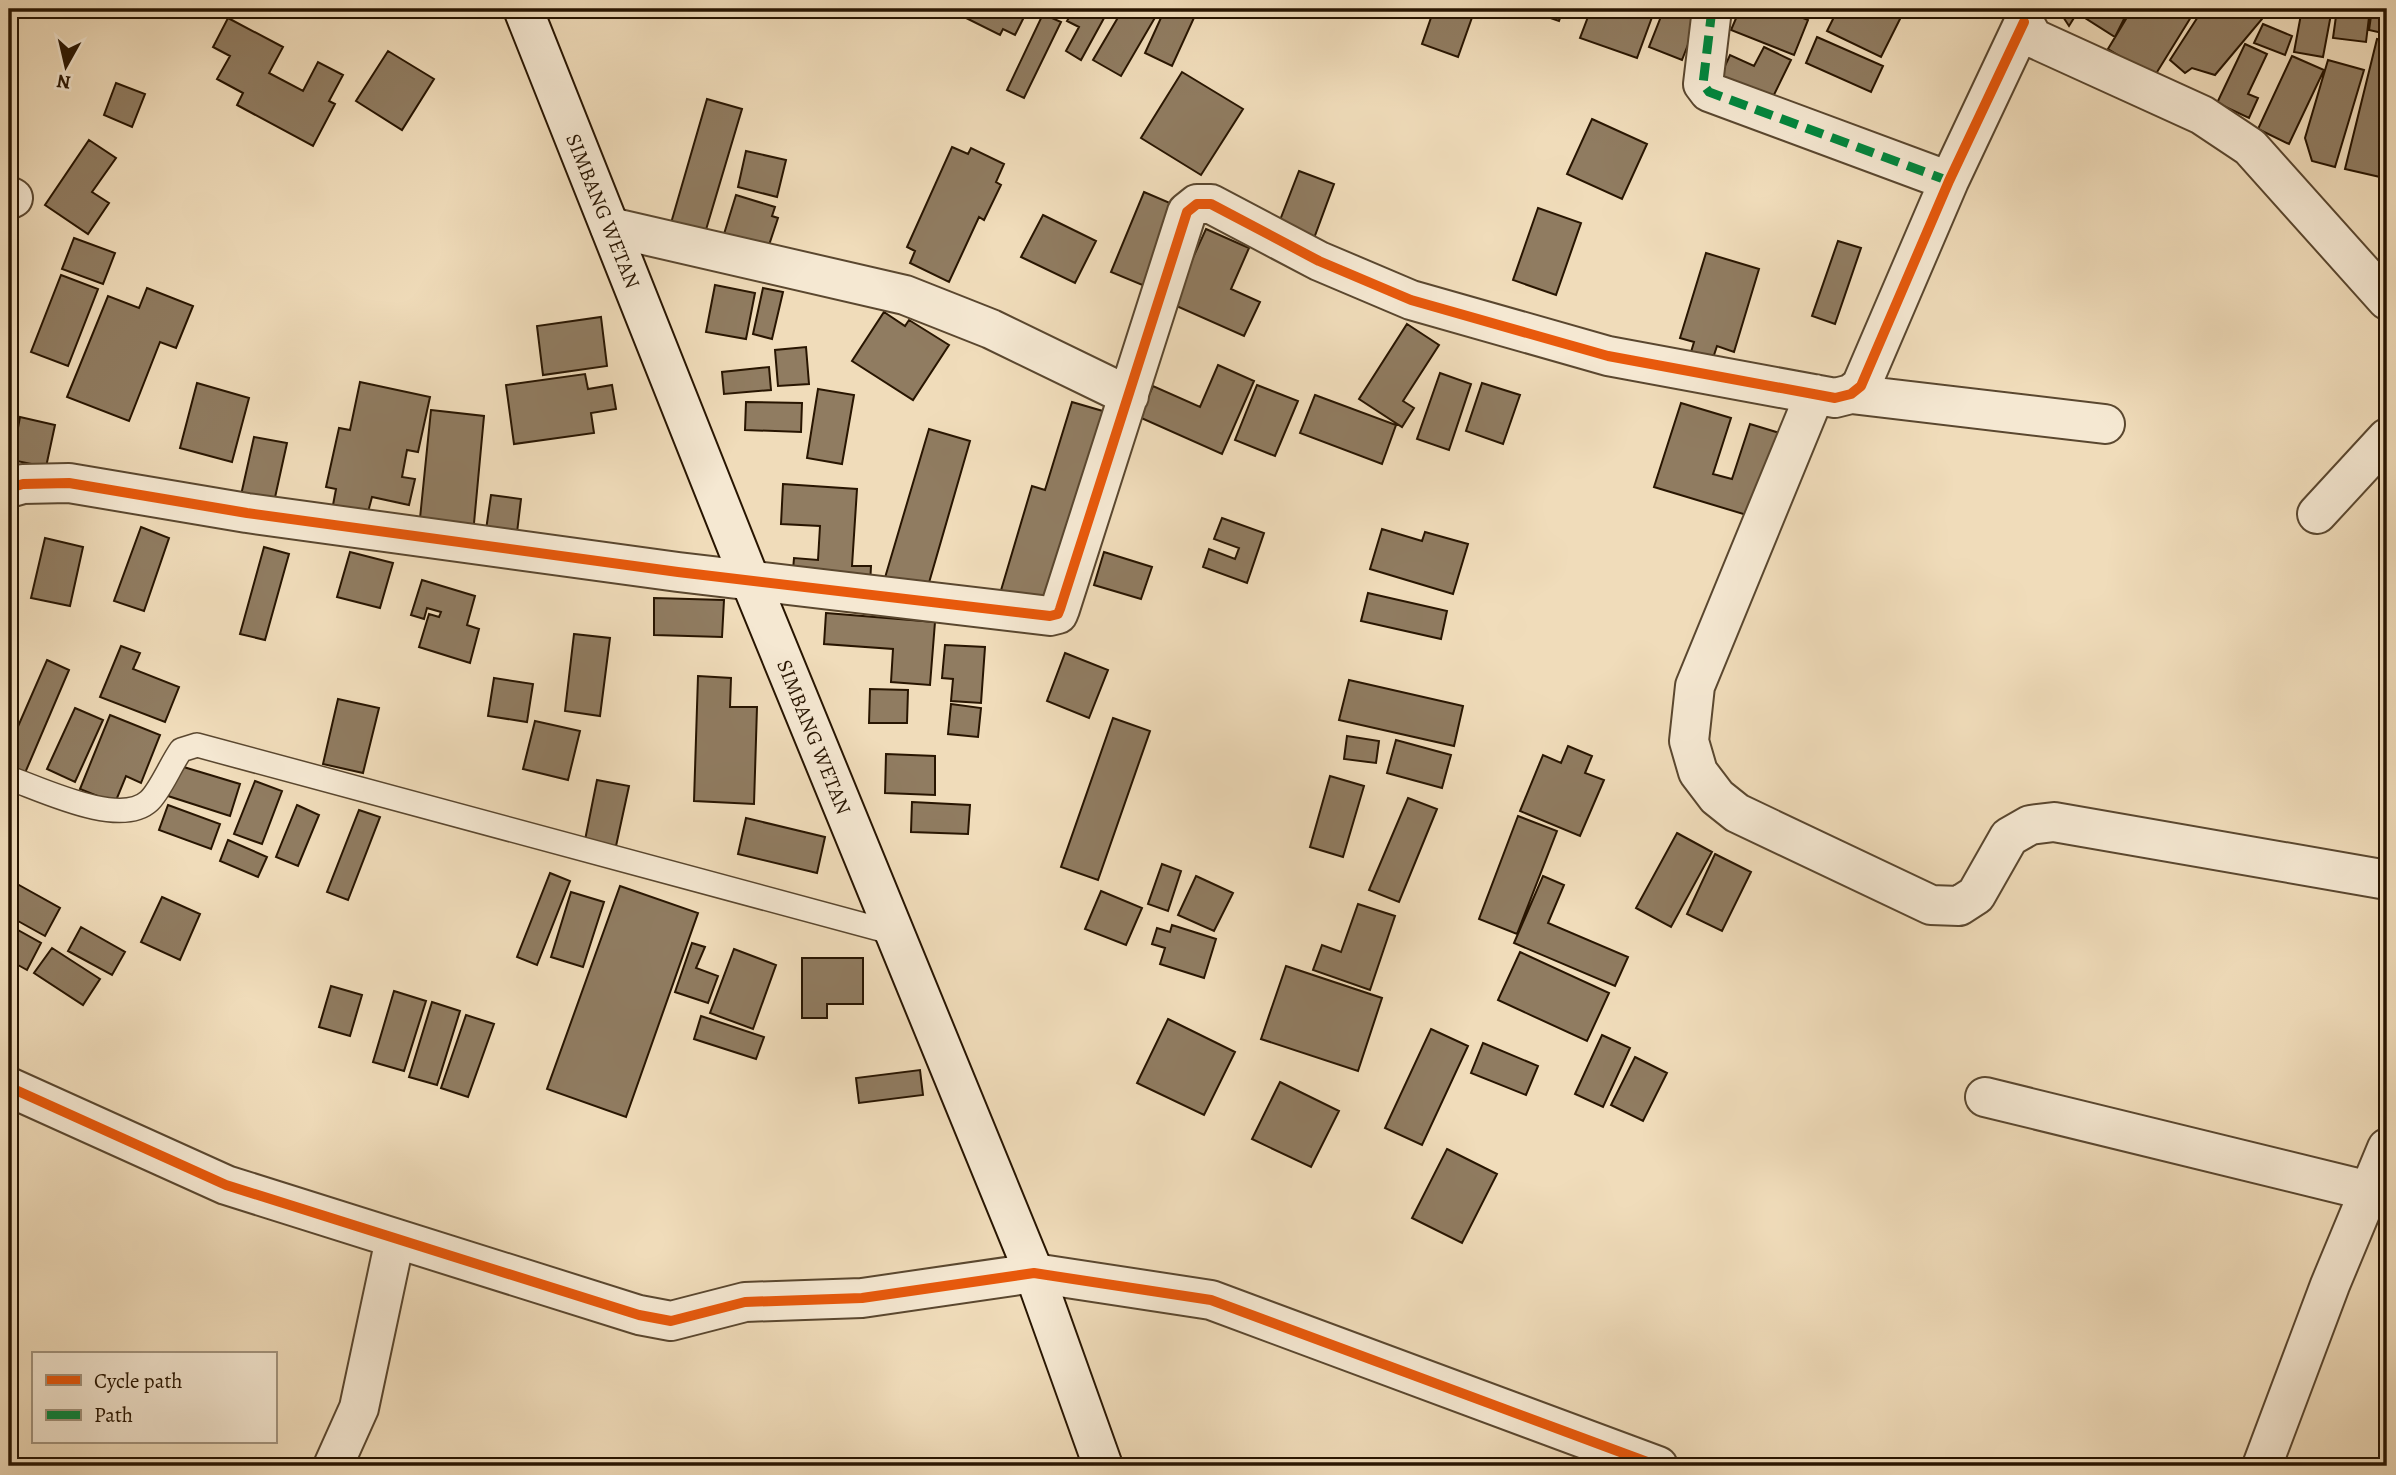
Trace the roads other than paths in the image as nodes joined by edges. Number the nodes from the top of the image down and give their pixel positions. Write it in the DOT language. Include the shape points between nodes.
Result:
graph roads {
  1 [pos="523,9"];
  2 [pos="1713,9"];
  3 [pos="2023,16"];
  4 [pos="1949,181"];
  5 [pos="610,227"];
  6 [pos="2387,300"];
  7 [pos="1833,394"];
  8 [pos="1129,396"];
  9 [pos="2105,424"];
  10 [pos="2387,438"];
  11 [pos="9,488"];
  12 [pos="2317,514"];
  13 [pos="750,580"];
  14 [pos="9,778"];
  15 [pos="2387,880"];
  16 [pos="894,933"];
  17 [pos="9,1087"];
  18 [pos="1985,1097"];
  19 [pos="2387,1147"];
  20 [pos="2369,1191"];
  21 [pos="395,1240"];
  22 [pos="1034,1273"];
  23 [pos="333,1466"];
  24 [pos="1103,1466"];
  25 [pos="1658,1466"];
  26 [pos="2262,1466"];
  1 -- 5 [label="street, SIMBANG WETAN"];
  2 -- 4 [label="street" via="1703,84 1709,92"];
  3 -- 4 [label="street"];
  3 -- 6 [label="street" via="2033,38 2202,115 2250,147"];
  4 -- 7 [label="street" via="1861,386"];
  5 -- 8 [label="street" via="905,295 991,329"];
  5 -- 13 [label="street, SIMBANG WETAN"];
  7 -- 8 [label="street" via="1608,356 1411,300 1319,261 1211,204 1197,204 1187,212"];
  7 -- 9 [label="street"];
  7 -- 15 [label="street" via="1695,686 1689,741 1698,772 1717,797 1737,813 1931,905 1959,906 1976,895 2009,837 2030,825 2054,822"];
  8 -- 13 [label="street" via="1058,614 1036,616"];
  10 -- 12 [label="street"];
  11 -- 13 [label="street" via="69,483 247,513"];
  13 -- 16 [label="street, SIMBANG WETAN"];
  14 -- 16 [label="lane" via="100,810 132,811 150,801 180,750 197,746"];
  16 -- 22 [label="street, SIMBANG WETAN"];
  17 -- 21 [label="street" via="226,1185"];
  18 -- 20 [label="street"];
  19 -- 20 [label="street"];
  20 -- 26 [label="street"];
  21 -- 22 [label="street" via="601,1305 671,1321 745,1301 862,1298"];
  21 -- 23 [label="street" via="359,1408"];
  22 -- 24 [label="street, SIMBANG WETAN"];
  22 -- 25 [label="street" via="1210,1300"];
}
